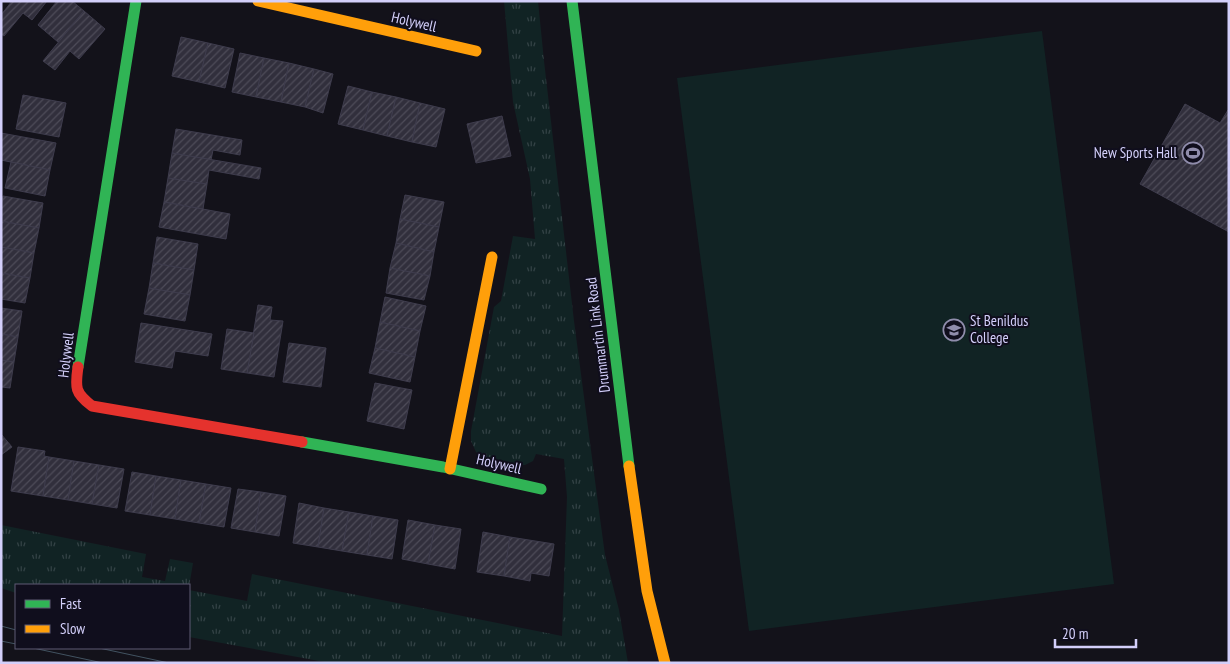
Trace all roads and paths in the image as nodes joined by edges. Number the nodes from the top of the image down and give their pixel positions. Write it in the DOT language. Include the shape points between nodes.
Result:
graph roads {
  1 [pos="136,1"];
  2 [pos="258,1"];
  3 [pos="572,1"];
  4 [pos="476,51"];
  5 [pos="492,257"];
  6 [pos="450,469"];
  7 [pos="541,489"];
  8 [pos="665,662"];
  1 -- 6 [label="street, Holywell" via="76,382 80,397 92,406"];
  2 -- 4 [label="street, Holywell"];
  3 -- 8 [label="street, Drummartin Link Road" via="635,512 647,591"];
  5 -- 6 [label="street"];
  6 -- 7 [label="street, Holywell"];
}
